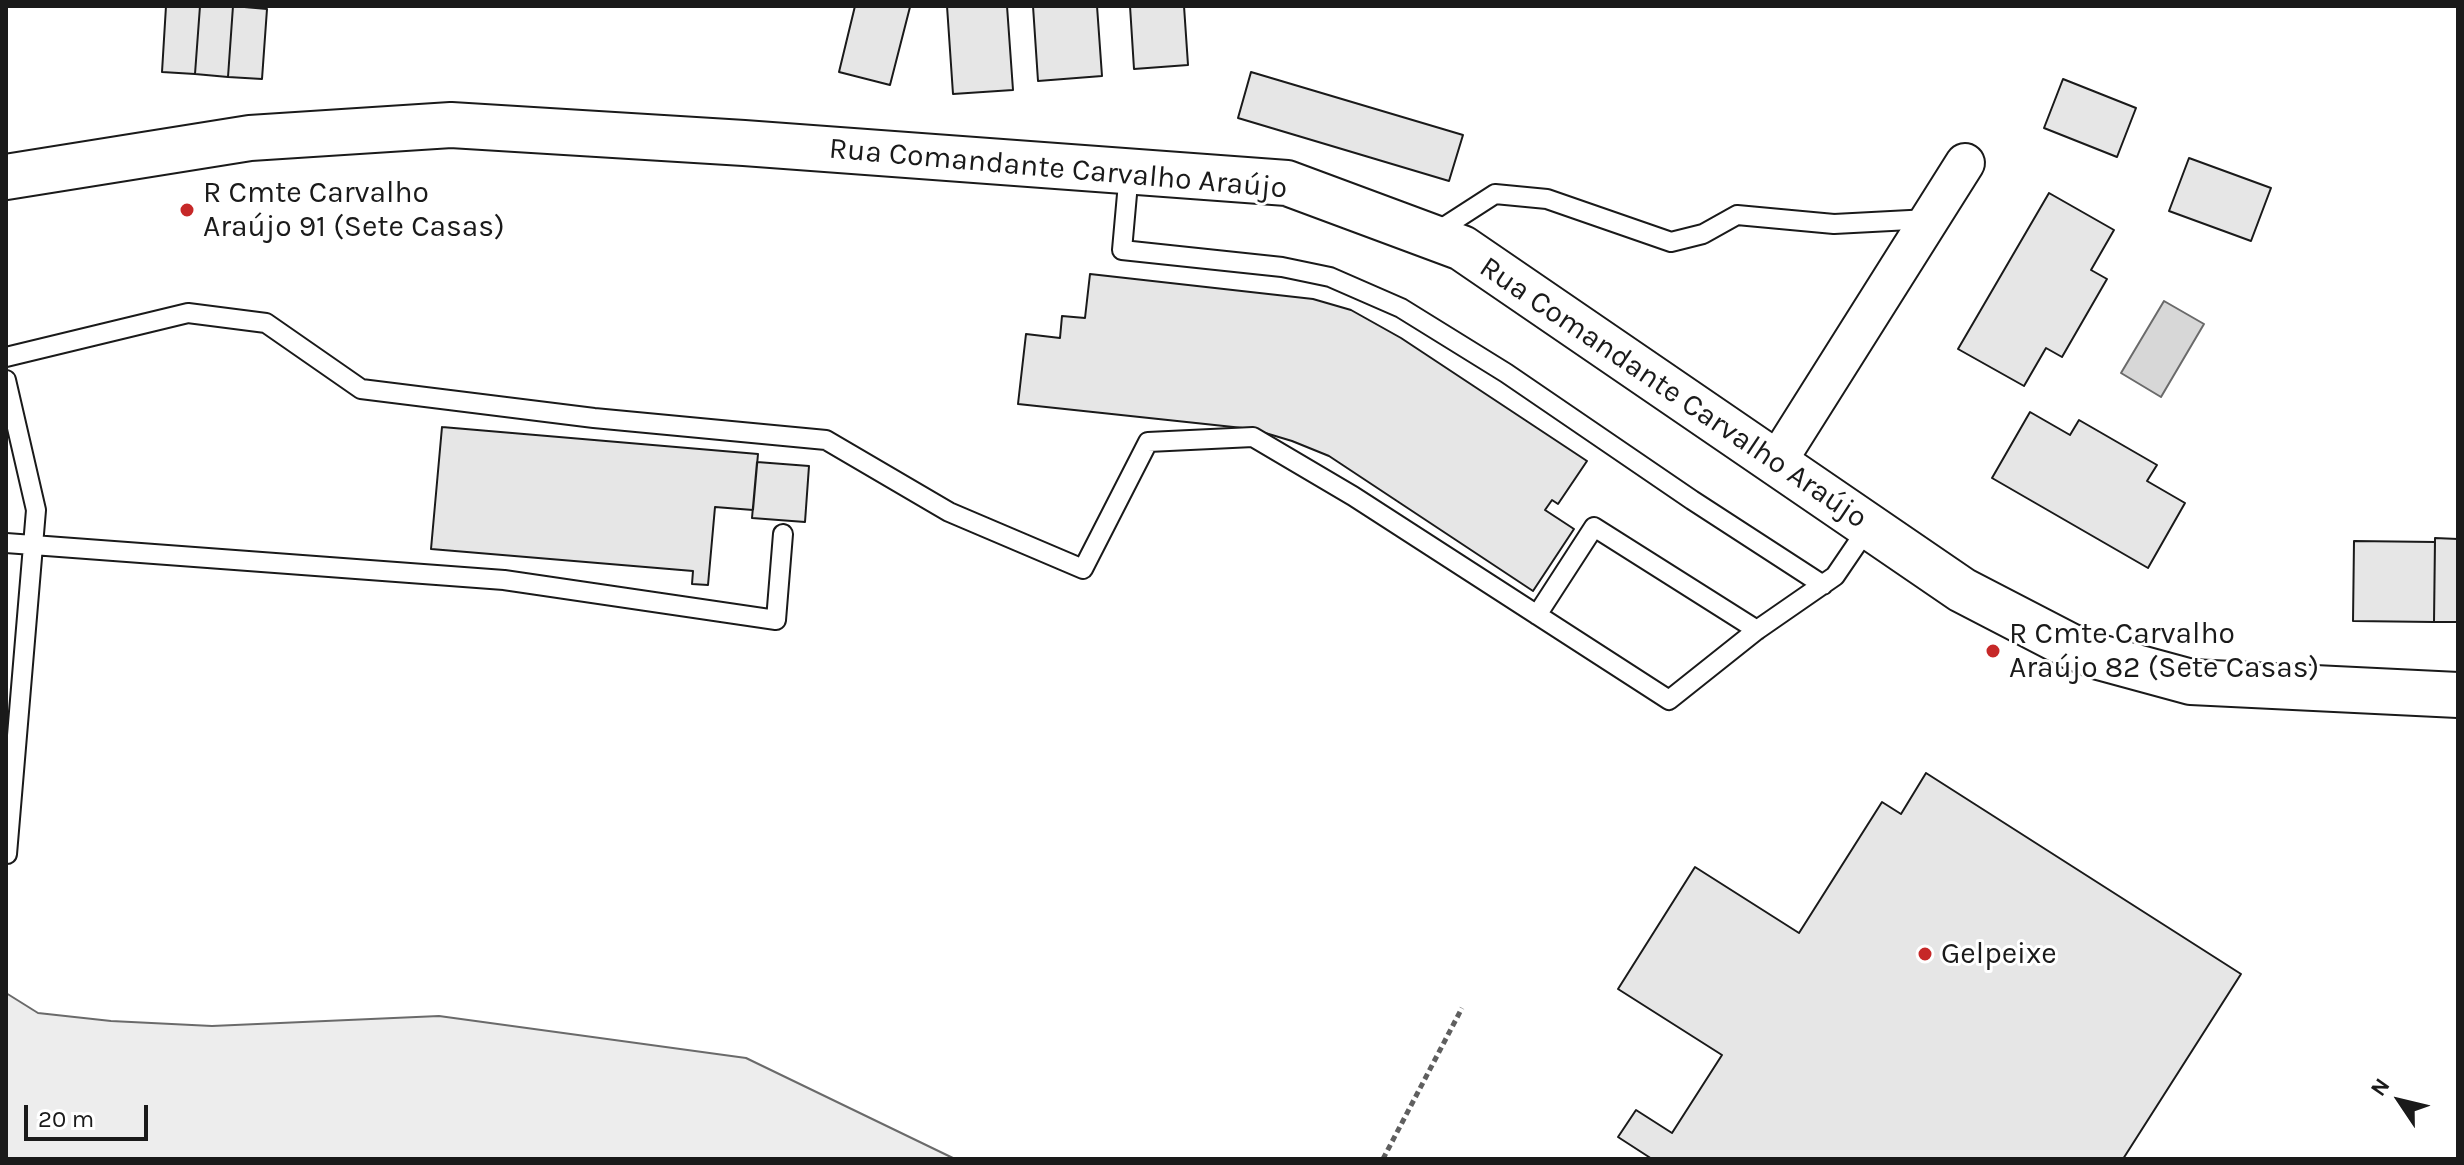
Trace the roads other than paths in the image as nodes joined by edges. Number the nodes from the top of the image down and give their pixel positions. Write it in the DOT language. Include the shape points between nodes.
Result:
graph roads {
  1 [pos="1965,163"];
  2 [pos="1129,172"];
  3 [pos="6,177"];
  4 [pos="1929,219"];
  5 [pos="1429,236"];
  6 [pos="6,357"];
  7 [pos="6,380"];
  8 [pos="1776,463"];
  9 [pos="1869,526"];
  10 [pos="783,534"];
  11 [pos="6,543"];
  12 [pos="33,545"];
  13 [pos="1823,585"];
  14 [pos="1537,615"];
  15 [pos="1757,630"];
  16 [pos="2458,695"];
  17 [pos="7,854"];
  1 -- 4 [label="street"];
  2 -- 3 [label="main road, Rua Comandante Carvalho Araújo" via="451,125 250,138"];
  2 -- 5 [label="main road, Rua Comandante Carvalho Araújo" via="1287,183"];
  2 -- 13 [label="lane" via="1122,250 1282,267 1330,277 1401,308"];
  4 -- 5 [label="lane" via="1834,224 1737,215 1703,234 1671,242 1547,199 1495,194"];
  4 -- 8 [label="street"];
  5 -- 8 [label="main road, Rua Comandante Carvalho Araújo" via="1462,248"];
  6 -- 14 [label="lane" via="188,313 266,323 361,389 826,440 949,512 1083,569 1148,442 1253,437"];
  7 -- 12 [label="lane" via="36,510"];
  8 -- 9 [label="main road, Rua Comandante Carvalho Araújo"];
  9 -- 13 [label="lane"];
  9 -- 16 [label="main road, Rua Comandante Carvalho Araújo" via="1962,590 2099,657 2191,682"];
  10 -- 12 [label="lane" via="776,620 504,580"];
  11 -- 12 [label="lane"];
  12 -- 17 [label="lane"];
  13 -- 15 [label="lane"];
  14 -- 15 [label="lane" via="1669,700"];
  14 -- 15 [label="lane" via="1594,527"];
}
